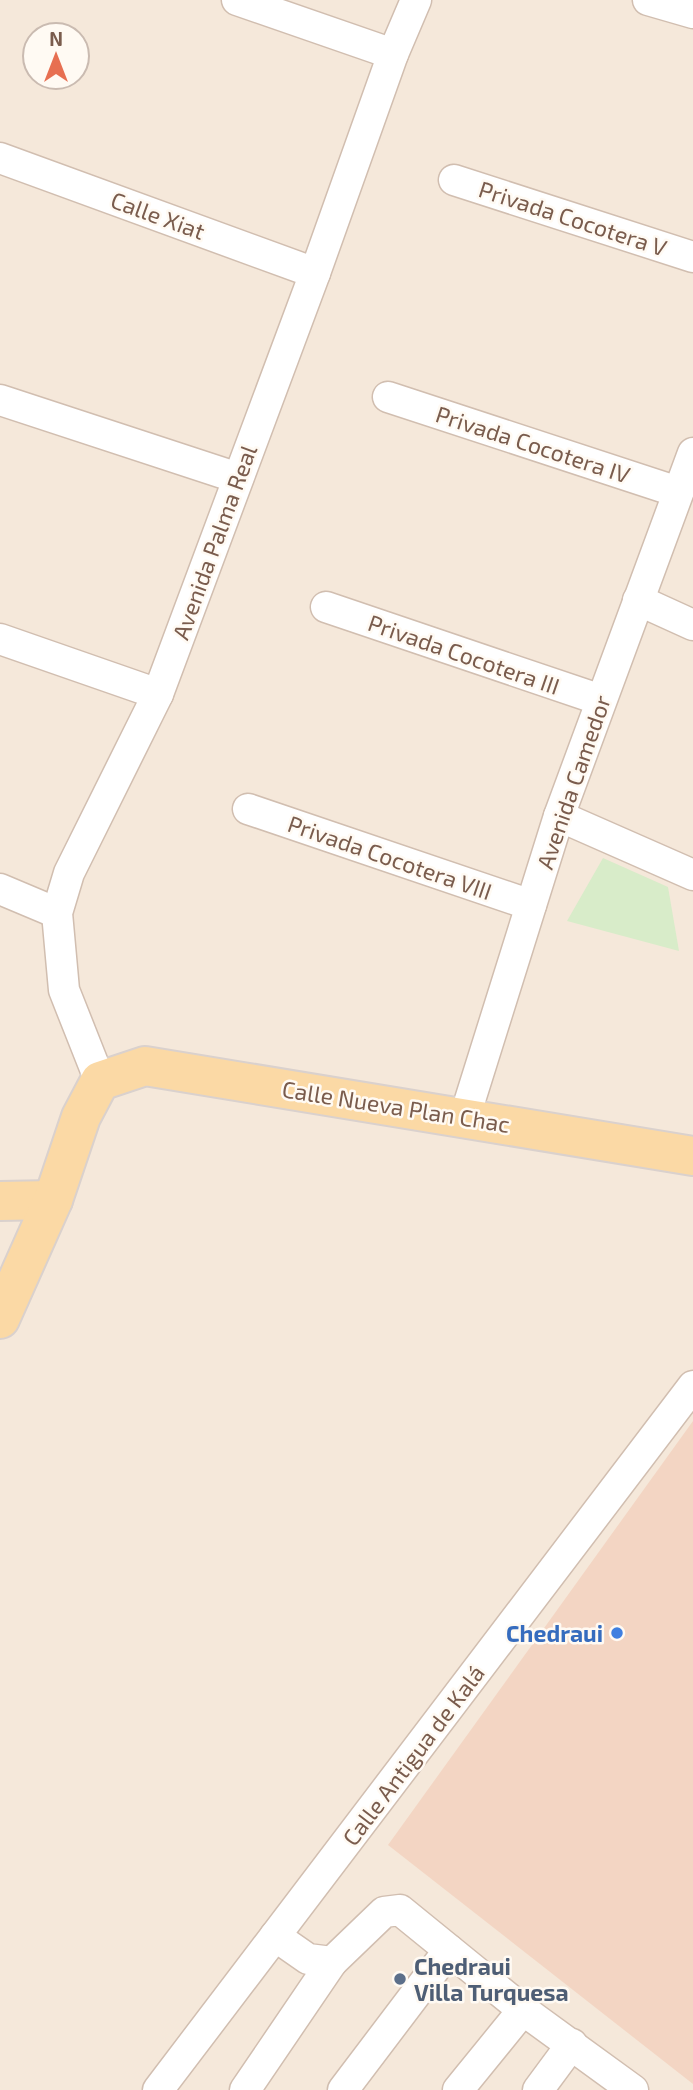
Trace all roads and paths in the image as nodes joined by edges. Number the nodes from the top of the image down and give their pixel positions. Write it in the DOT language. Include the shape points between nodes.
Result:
graph roads {
  1 [pos="237,0"];
  2 [pos="416,0"];
  3 [pos="648,0"];
  4 [pos="693,13"];
  5 [pos="393,54"];
  6 [pos="0,158"];
  7 [pos="454,180"];
  8 [pos="693,257"];
  9 [pos="315,272"];
  10 [pos="388,397"];
  11 [pos="0,400"];
  12 [pos="693,453"];
  13 [pos="238,478"];
  14 [pos="678,492"];
  15 [pos="638,600"];
  16 [pos="326,607"];
  17 [pos="693,625"];
  18 [pos="0,639"];
  19 [pos="158,694"];
  20 [pos="601,700"];
  21 [pos="248,809"];
  22 [pos="559,816"];
  23 [pos="693,875"];
  24 [pos="0,889"];
  25 [pos="531,905"];
  26 [pos="57,913"];
  27 [pos="100,1081"];
  28 [pos="465,1116"];
  29 [pos="693,1156"];
  30 [pos="53,1200"];
  31 [pos="0,1201"];
  32 [pos="0,1319"];
  33 [pos="693,1387"];
  34 [pos="275,1936"];
  35 [pos="449,1951"];
  36 [pos="332,1962"];
  37 [pos="523,2010"];
  38 [pos="572,2045"];
  39 [pos="626,2088"];
  40 [pos="158,2090"];
  41 [pos="246,2090"];
  42 [pos="343,2090"];
  43 [pos="458,2090"];
  44 [pos="538,2090"];
  1 -- 5 [label="street"];
  2 -- 5 [label="street, Avenida Palma Real"];
  3 -- 4 [label="street"];
  5 -- 9 [label="street, Avenida Palma Real"];
  6 -- 9 [label="street, Calle Xiat"];
  7 -- 8 [label="street, Privada Cocotera V"];
  9 -- 13 [label="street, Avenida Palma Real"];
  10 -- 14 [label="street, Privada Cocotera IV"];
  11 -- 13 [label="street"];
  12 -- 14 [label="street, Avenida Camedor"];
  13 -- 19 [label="street, Avenida Palma Real"];
  14 -- 15 [label="street, Avenida Camedor"];
  15 -- 17 [label="street"];
  15 -- 20 [label="street, Avenida Camedor"];
  16 -- 20 [label="street, Privada Cocotera III"];
  18 -- 19 [label="street"];
  19 -- 26 [label="street, Avenida Palma Real" via="69,873"];
  20 -- 22 [label="street, Avenida Camedor"];
  21 -- 25 [label="street, Privada Cocotera VIII"];
  22 -- 23 [label="street"];
  22 -- 25 [label="street, Avenida Camedor"];
  24 -- 26 [label="street"];
  25 -- 28 [label="street, Avenida Camedor"];
  26 -- 27 [label="street, Avenida Palma Real" via="64,990"];
  27 -- 28 [label="main road, Calle Nueva Plan Chac" via="145,1066"];
  27 -- 30 [label="main road" via="81,1117"];
  28 -- 29 [label="main road, Calle Nueva Plan Chac"];
  30 -- 31 [label="main road"];
  30 -- 32 [label="main road"];
  33 -- 34 [label="street, Calle Antigua de Kalá"];
  34 -- 36 [label="street" via="308,1959"];
  34 -- 40 [label="street, Calle Antigua de Kalá"];
  35 -- 36 [label="street" via="400,1910 384,1912"];
  35 -- 37 [label="street"];
  35 -- 42 [label="street"];
  36 -- 41 [label="street"];
  37 -- 38 [label="street"];
  37 -- 43 [label="street"];
  38 -- 39 [label="street"];
  38 -- 44 [label="street"];
}
